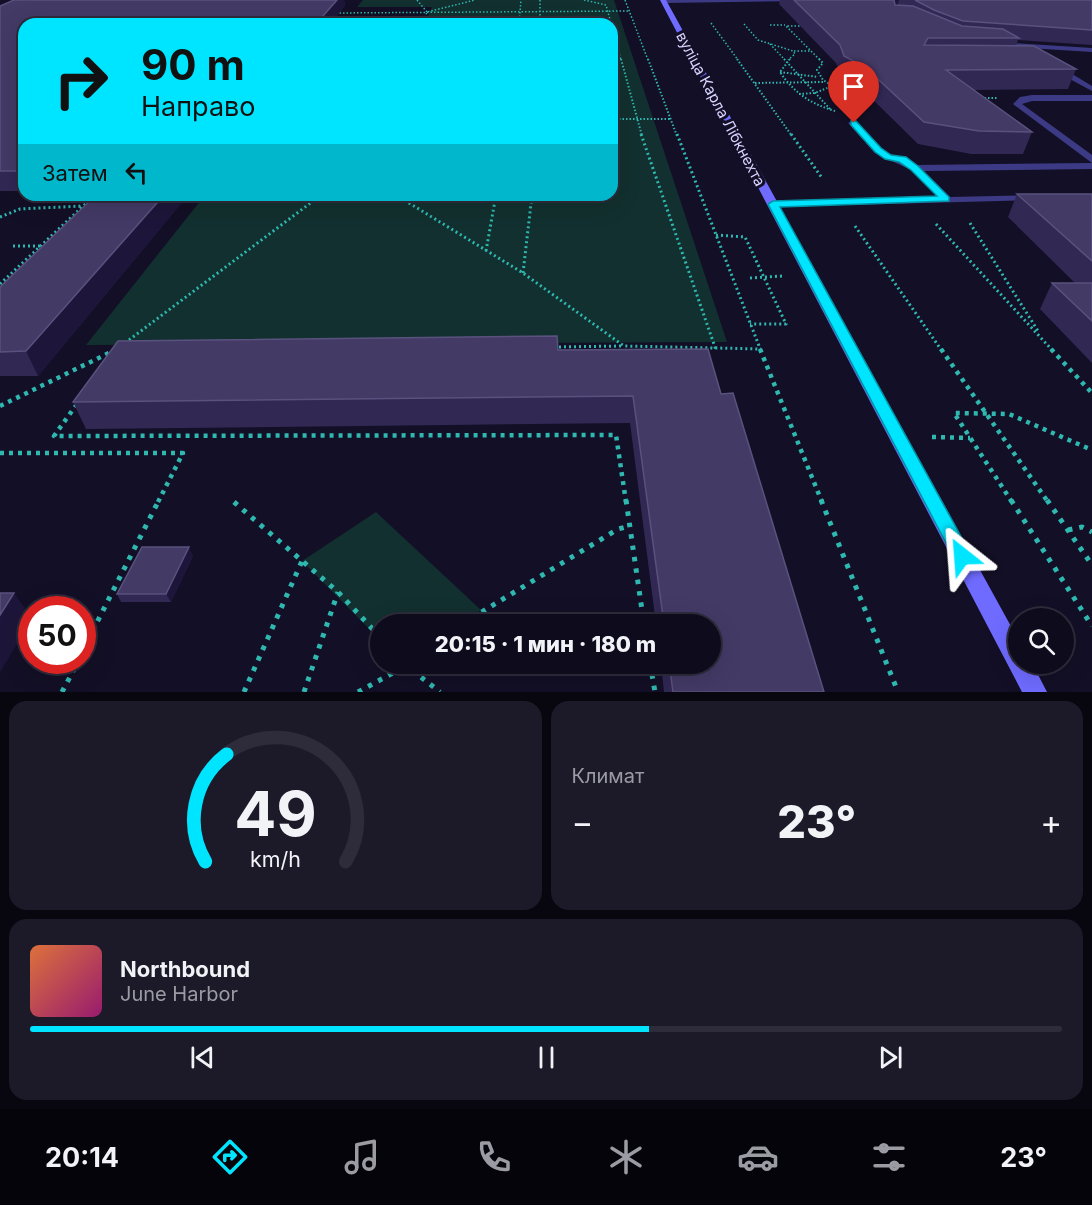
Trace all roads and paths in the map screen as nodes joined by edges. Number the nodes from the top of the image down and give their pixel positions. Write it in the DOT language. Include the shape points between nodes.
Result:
graph roads {
  1 [pos="417,0"];
  2 [pos="475,0"];
  3 [pos="520,0"];
  4 [pos="540,0"];
  5 [pos="584,0"];
  6 [pos="605,0"];
  7 [pos="625,0"];
  8 [pos="803,0"];
  9 [pos="663,1"];
  10 [pos="606,5"];
  11 [pos="609,11"];
  12 [pos="630,11"];
  13 [pos="427,12"];
  14 [pos="520,12"];
  15 [pos="540,12"];
  16 [pos="336,14"];
  17 [pos="424,18"];
  18 [pos="520,18"];
  19 [pos="540,18"];
  20 [pos="611,18"];
  21 [pos="708,18"];
  22 [pos="740,19"];
  23 [pos="793,21"];
  24 [pos="745,25"];
  25 [pos="753,25"];
  26 [pos="762,25"];
  27 [pos="805,26"];
  28 [pos="983,43"];
  29 [pos="770,44"];
  30 [pos="618,47"];
  31 [pos="1092,50"];
  32 [pos="791,51"];
  33 [pos="811,51"];
  34 [pos="787,62"];
  35 [pos="1051,66"];
  36 [pos="780,72"];
  37 [pos="798,74"];
  38 [pos="818,77"];
  39 [pos="824,82"];
  40 [pos="754,83"];
  41 [pos="787,84"];
  42 [pos="807,84"];
  43 [pos="833,86"];
  44 [pos="1092,89"];
  45 [pos="815,93"];
  46 [pos="797,95"];
  47 [pos="1092,98"];
  48 [pos="860,105"];
  49 [pos="831,110"];
  50 [pos="841,113"];
  51 [pos="828,118"];
  52 [pos="618,119"];
  53 [pos="636,119"];
  54 [pos="670,119"];
  55 [pos="854,123"];
  56 [pos="1092,160"];
  57 [pos="1092,166"];
  58 [pos="915,168"];
  59 [pos="1047,198"];
  60 [pos="946,199"];
  61 [pos="914,200"];
  62 [pos="88,201"];
  63 [pos="313,201"];
  64 [pos="406,201"];
  65 [pos="495,201"];
  66 [pos="531,201"];
  67 [pos="840,203"];
  68 [pos="773,204"];
  69 [pos="83,206"];
  70 [pos="93,206"];
  71 [pos="965,215"];
  72 [pos="0,217"];
  73 [pos="716,235"];
  74 [pos="53,245"];
  75 [pos="13,246"];
  76 [pos="42,246"];
  77 [pos="486,251"];
  78 [pos="523,273"];
  79 [pos="0,284"];
  80 [pos="750,324"];
  81 [pos="1044,341"];
  82 [pos="624,346"];
  83 [pos="552,347"];
  84 [pos="761,349"];
  85 [pos="716,350"];
  86 [pos="1092,393"];
  87 [pos="82,398"];
  88 [pos="0,406"];
  89 [pos="986,413"];
  90 [pos="1092,450"];
  91 [pos="0,453"];
  92 [pos="234,502"];
  93 [pos="630,526"];
  94 [pos="1068,530"];
  95 [pos="1092,532"];
  96 [pos="302,561"];
  97 [pos="1092,565"];
  98 [pos="338,592"];
  99 [pos="476,614"];
  100 [pos="643,614"];
  101 [pos="96,624"];
  102 [pos="370,626"];
  103 [pos="1092,626"];
  104 [pos="1008,642"];
  105 [pos="72,674"];
  106 [pos="390,674"];
  107 [pos="419,674"];
  108 [pos="652,674"];
  109 [pos="1025,674"];
  110 [pos="62,692"];
  111 [pos="244,692"];
  112 [pos="304,692"];
  113 [pos="358,692"];
  114 [pos="440,692"];
  115 [pos="655,692"];
  116 [pos="898,692"];
  117 [pos="1035,692"];
  1 -- 13 [label="path"];
  2 -- 13 [label="path"];
  3 -- 14 [label="path"];
  4 -- 15 [label="path"];
  5 -- 10 [label="path"];
  6 -- 10 [label="path"];
  7 -- 12 [label="path"];
  8 -- 9 [label="street"];
  9 -- 68 [label="main road, вуліца Карла Лібкнехта"];
  10 -- 11 [label="path"];
  11 -- 12 [label="path"];
  11 -- 15 [label="path"];
  11 -- 20 [label="path"];
  12 -- 54 [label="path"];
  13 -- 14 [label="path"];
  13 -- 16 [label="path"];
  13 -- 17 [label="path"];
  14 -- 15 [label="path"];
  14 -- 18 [label="path"];
  15 -- 19 [label="path"];
  21 -- 40 [label="path"];
  22 -- 24 [label="path"];
  23 -- 26 [label="path"];
  24 -- 25 [label="path"];
  24 -- 29 [label="path" via="758,40"];
  27 -- 33 [label="path" via="786,27"];
  28 -- 31 [label="street"];
  29 -- 32 [label="path"];
  29 -- 34 [label="path"];
  30 -- 53 [label="path"];
  32 -- 33 [label="path"];
  32 -- 34 [label="path" via="795,54"];
  33 -- 38 [label="path" via="823,63 817,70"];
  34 -- 36 [label="path"];
  34 -- 37 [label="path"];
  35 -- 44 [label="street"];
  36 -- 37 [label="path"];
  36 -- 41 [label="path"];
  37 -- 38 [label="path"];
  37 -- 42 [label="path"];
  38 -- 39 [label="path"];
  39 -- 42 [label="path"];
  39 -- 43 [label="path"];
  40 -- 41 [label="path"];
  40 -- 67 [label="path"];
  41 -- 42 [label="path"];
  41 -- 46 [label="path"];
  42 -- 45 [label="path"];
  43 -- 45 [label="path"];
  43 -- 48 [label="path" via="848,91"];
  45 -- 46 [label="path"];
  45 -- 49 [label="path"];
  46 -- 49 [label="path"];
  47 -- 56 [label="street" via="1032,98 1017,104"];
  49 -- 50 [label="path"];
  49 -- 51 [label="path"];
  52 -- 53 [label="path"];
  53 -- 54 [label="path"];
  53 -- 85 [label="path"];
  54 -- 73 [label="path"];
  55 -- 58 [label="street" via="878,150"];
  57 -- 58 [label="street"];
  58 -- 60 [label="street"];
  59 -- 60 [label="street"];
  60 -- 61 [label="street"];
  61 -- 67 [label="street"];
  61 -- 81 [label="path"];
  62 -- 69 [label="path"];
  63 -- 88 [label="path" via="116,350"];
  64 -- 77 [label="path"];
  65 -- 77 [label="path"];
  66 -- 78 [label="path"];
  67 -- 68 [label="street"];
  67 -- 89 [label="path"];
  68 -- 104 [label="main road, вуліца Карла Лібкнехта"];
  69 -- 70 [label="path"];
  69 -- 72 [label="path" via="20,209"];
  69 -- 76 [label="path"];
  71 -- 81 [label="path"];
  73 -- 80 [label="path"];
  73 -- 80 [label="path" via="745,237 786,324"];
  74 -- 76 [label="path"];
  75 -- 76 [label="path"];
  76 -- 79 [label="path"];
  77 -- 78 [label="path"];
  78 -- 82 [label="path"];
  80 -- 84 [label="path"];
  81 -- 86 [label="path"];
  82 -- 83 [label="path"];
  82 -- 85 [label="path"];
  84 -- 85 [label="path"];
  84 -- 116 [label="path"];
  87 -- 93 [label="path" via="54,436 616,435"];
  89 -- 90 [label="path" via="1009,414"];
  89 -- 94 [label="path"];
  89 -- 103 [label="path" via="954,413"];
  91 -- 101 [label="path" via="183,453"];
  92 -- 96 [label="path"];
  93 -- 99 [label="path" via="608,534"];
  93 -- 100 [label="path"];
  94 -- 95 [label="path" via="1082,527"];
  94 -- 97 [label="path"];
  96 -- 98 [label="path"];
  96 -- 111 [label="path"];
  98 -- 102 [label="path"];
  98 -- 112 [label="path"];
  105 -- 110 [label="path"];
  106 -- 113 [label="path"];
  107 -- 114 [label="path"];
  108 -- 115 [label="path"];
  109 -- 117 [label="main road, вуліца Карла Лібкнехта"];
}
